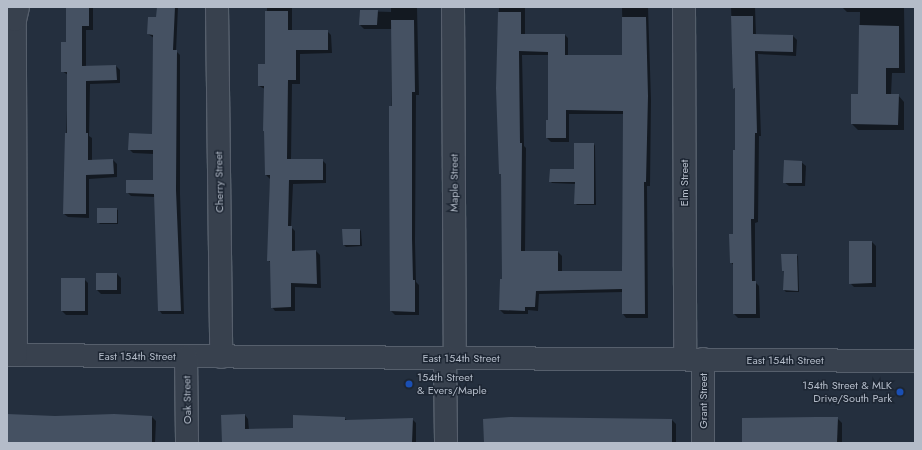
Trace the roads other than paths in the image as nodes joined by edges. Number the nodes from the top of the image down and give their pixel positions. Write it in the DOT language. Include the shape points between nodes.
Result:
graph roads {
  1 [pos="18,7"];
  2 [pos="216,7"];
  3 [pos="453,7"];
  4 [pos="684,7"];
  5 [pos="12,355"];
  6 [pos="186,357"];
  7 [pos="221,357"];
  8 [pos="450,358"];
  9 [pos="694,360"];
  10 [pos="915,361"];
  11 [pos="187,443"];
  12 [pos="446,443"];
  13 [pos="703,443"];
  1 -- 5 [label="street" via="15,20"];
  2 -- 7 [label="street, Cherry Street"];
  3 -- 8 [label="street, Maple Street"];
  4 -- 9 [label="street, Elm Street"];
  5 -- 6 [label="street, East 154th Street"];
  6 -- 7 [label="street, East 154th Street"];
  6 -- 11 [label="street, Oak Street"];
  7 -- 8 [label="street, East 154th Street"];
  8 -- 9 [label="street, East 154th Street"];
  8 -- 12 [label="street, Maple Street"];
  9 -- 10 [label="street, East 154th Street"];
  9 -- 13 [label="street, Grant Street"];
}
